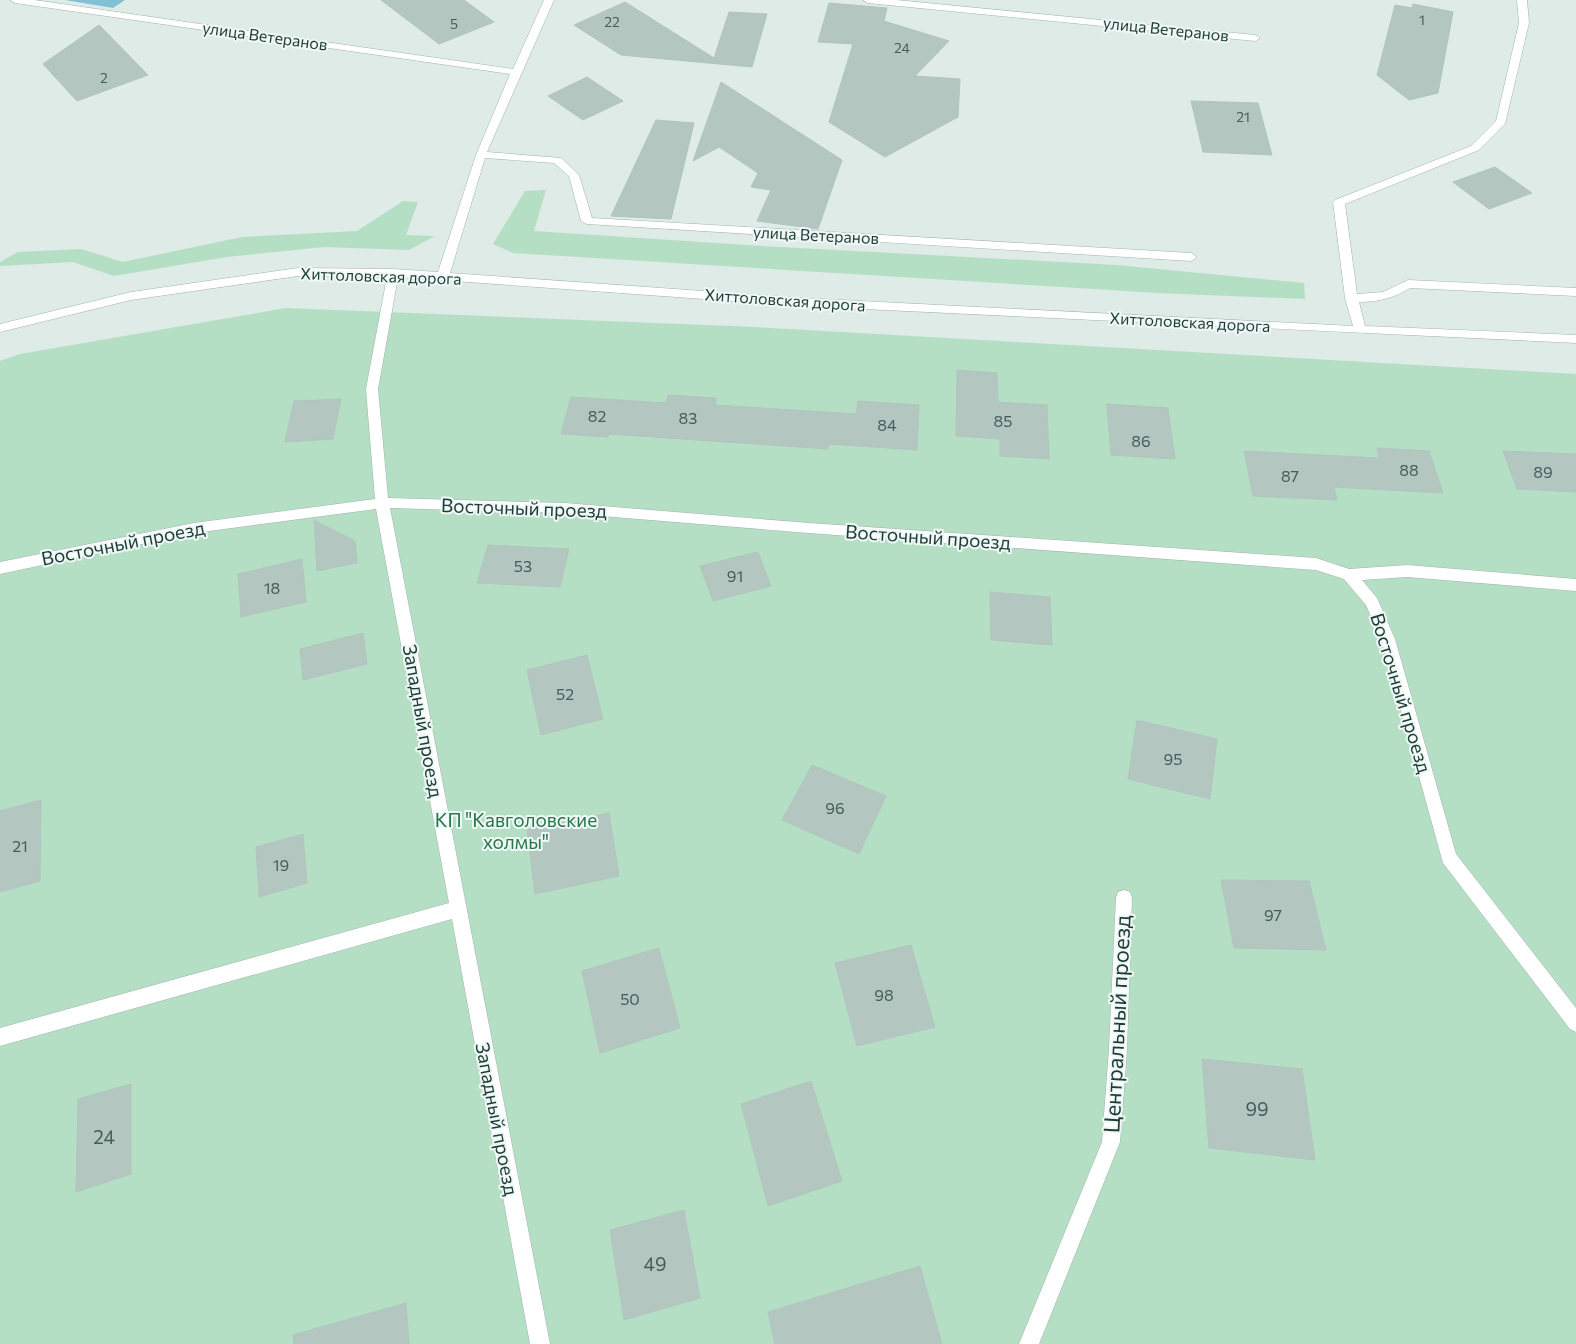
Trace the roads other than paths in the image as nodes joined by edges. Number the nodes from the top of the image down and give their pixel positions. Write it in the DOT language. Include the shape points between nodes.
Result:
graph roads {
  1 [pos="15,0"];
  2 [pos="549,0"];
  3 [pos="868,0"];
  4 [pos="1522,0"];
  5 [pos="1254,38"];
  6 [pos="516,72"];
  7 [pos="481,156"];
  8 [pos="1191,258"];
  9 [pos="393,273"];
  10 [pos="443,276"];
  11 [pos="1576,292"];
  12 [pos="1351,298"];
  13 [pos="0,328"];
  14 [pos="1360,330"];
  15 [pos="1576,338"];
  16 [pos="382,503"];
  17 [pos="0,568"];
  18 [pos="1349,575"];
  19 [pos="1576,585"];
  20 [pos="1124,898"];
  21 [pos="457,909"];
  22 [pos="1576,1023"];
  23 [pos="0,1037"];
  24 [pos="540,1344"];
  25 [pos="1029,1344"];
  1 -- 6 [label="street, улица Ветеранов"];
  2 -- 6 [label="street"];
  3 -- 5 [label="street, улица Ветеранов"];
  4 -- 12 [label="street" via="1524,23 1501,122 1475,148 1339,202"];
  6 -- 7 [label="street"];
  7 -- 8 [label="street, улица Ветеранов" via="557,160 574,176 587,221"];
  7 -- 10 [label="street"];
  9 -- 10 [label="street, Хиттоловская дорога"];
  9 -- 13 [label="street, Хиттоловская дорога" via="298,272 131,296"];
  9 -- 16 [label="street, Западный проезд" via="372,389"];
  10 -- 14 [label="street, Хиттоловская дорога" via="801,302"];
  11 -- 12 [label="street" via="1408,284 1391,295"];
  12 -- 14 [label="street"];
  14 -- 15 [label="street, Хиттоловская дорога"];
  16 -- 17 [label="street, Восточный проезд" via="194,528"];
  16 -- 18 [label="street, Восточный проезд" via="565,508 1316,564"];
  16 -- 21 [label="street, Западный проезд"];
  18 -- 19 [label="street" via="1407,572"];
  18 -- 22 [label="street, Восточный проезд" via="1372,602 1388,639 1449,858"];
  20 -- 25 [label="street, Центральный проезд" via="1111,1142"];
  21 -- 23 [label="street"];
  21 -- 24 [label="street, Западный проезд"];
}
